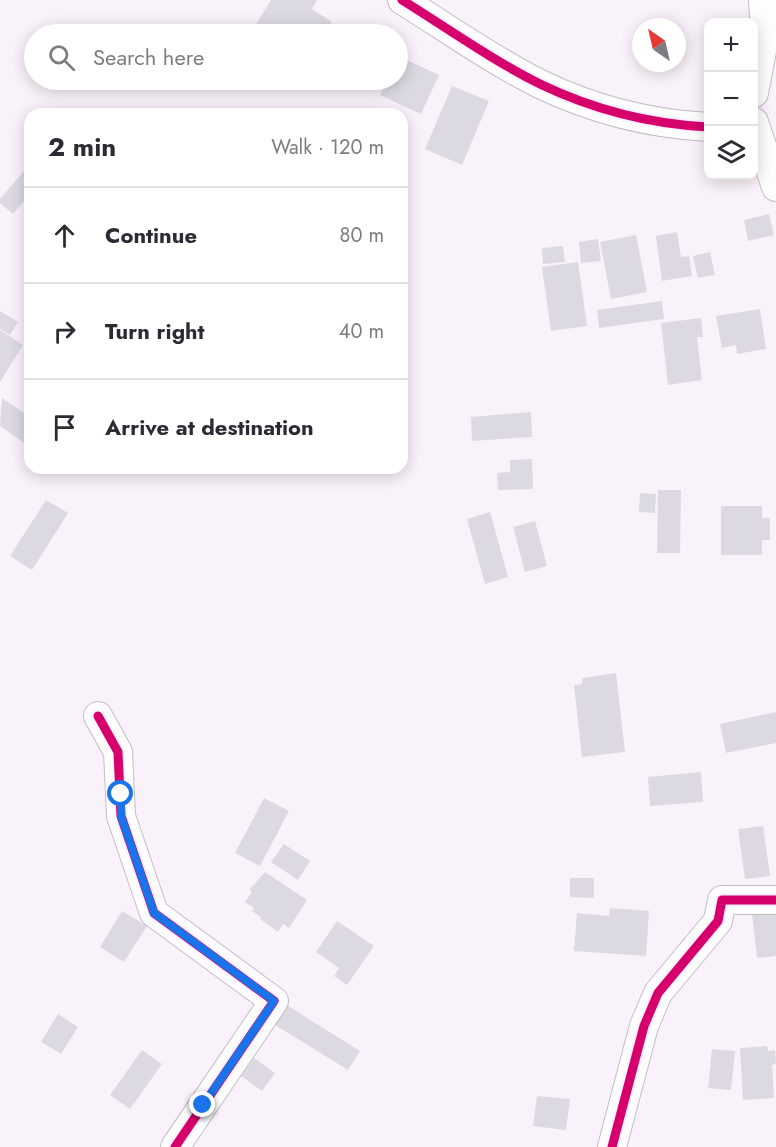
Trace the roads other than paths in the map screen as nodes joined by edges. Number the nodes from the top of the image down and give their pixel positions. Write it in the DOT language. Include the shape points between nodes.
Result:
graph roads {
  1 [pos="402,0"];
  2 [pos="763,0"];
  3 [pos="757,72"];
  4 [pos="754,126"];
  5 [pos="704,127"];
  6 [pos="776,187"];
  7 [pos="98,716"];
  8 [pos="776,900"];
  9 [pos="175,1147"];
  10 [pos="612,1147"];
  1 -- 5 [label="street" via="540,84 596,106 670,125"];
  2 -- 3 [label="street" via="765,34"];
  4 -- 6 [label="street"];
  7 -- 9 [label="street" via="118,752 121,816 154,913 274,1001"];
  8 -- 10 [label="street" via="722,900 718,921 658,993 644,1026"];
}
